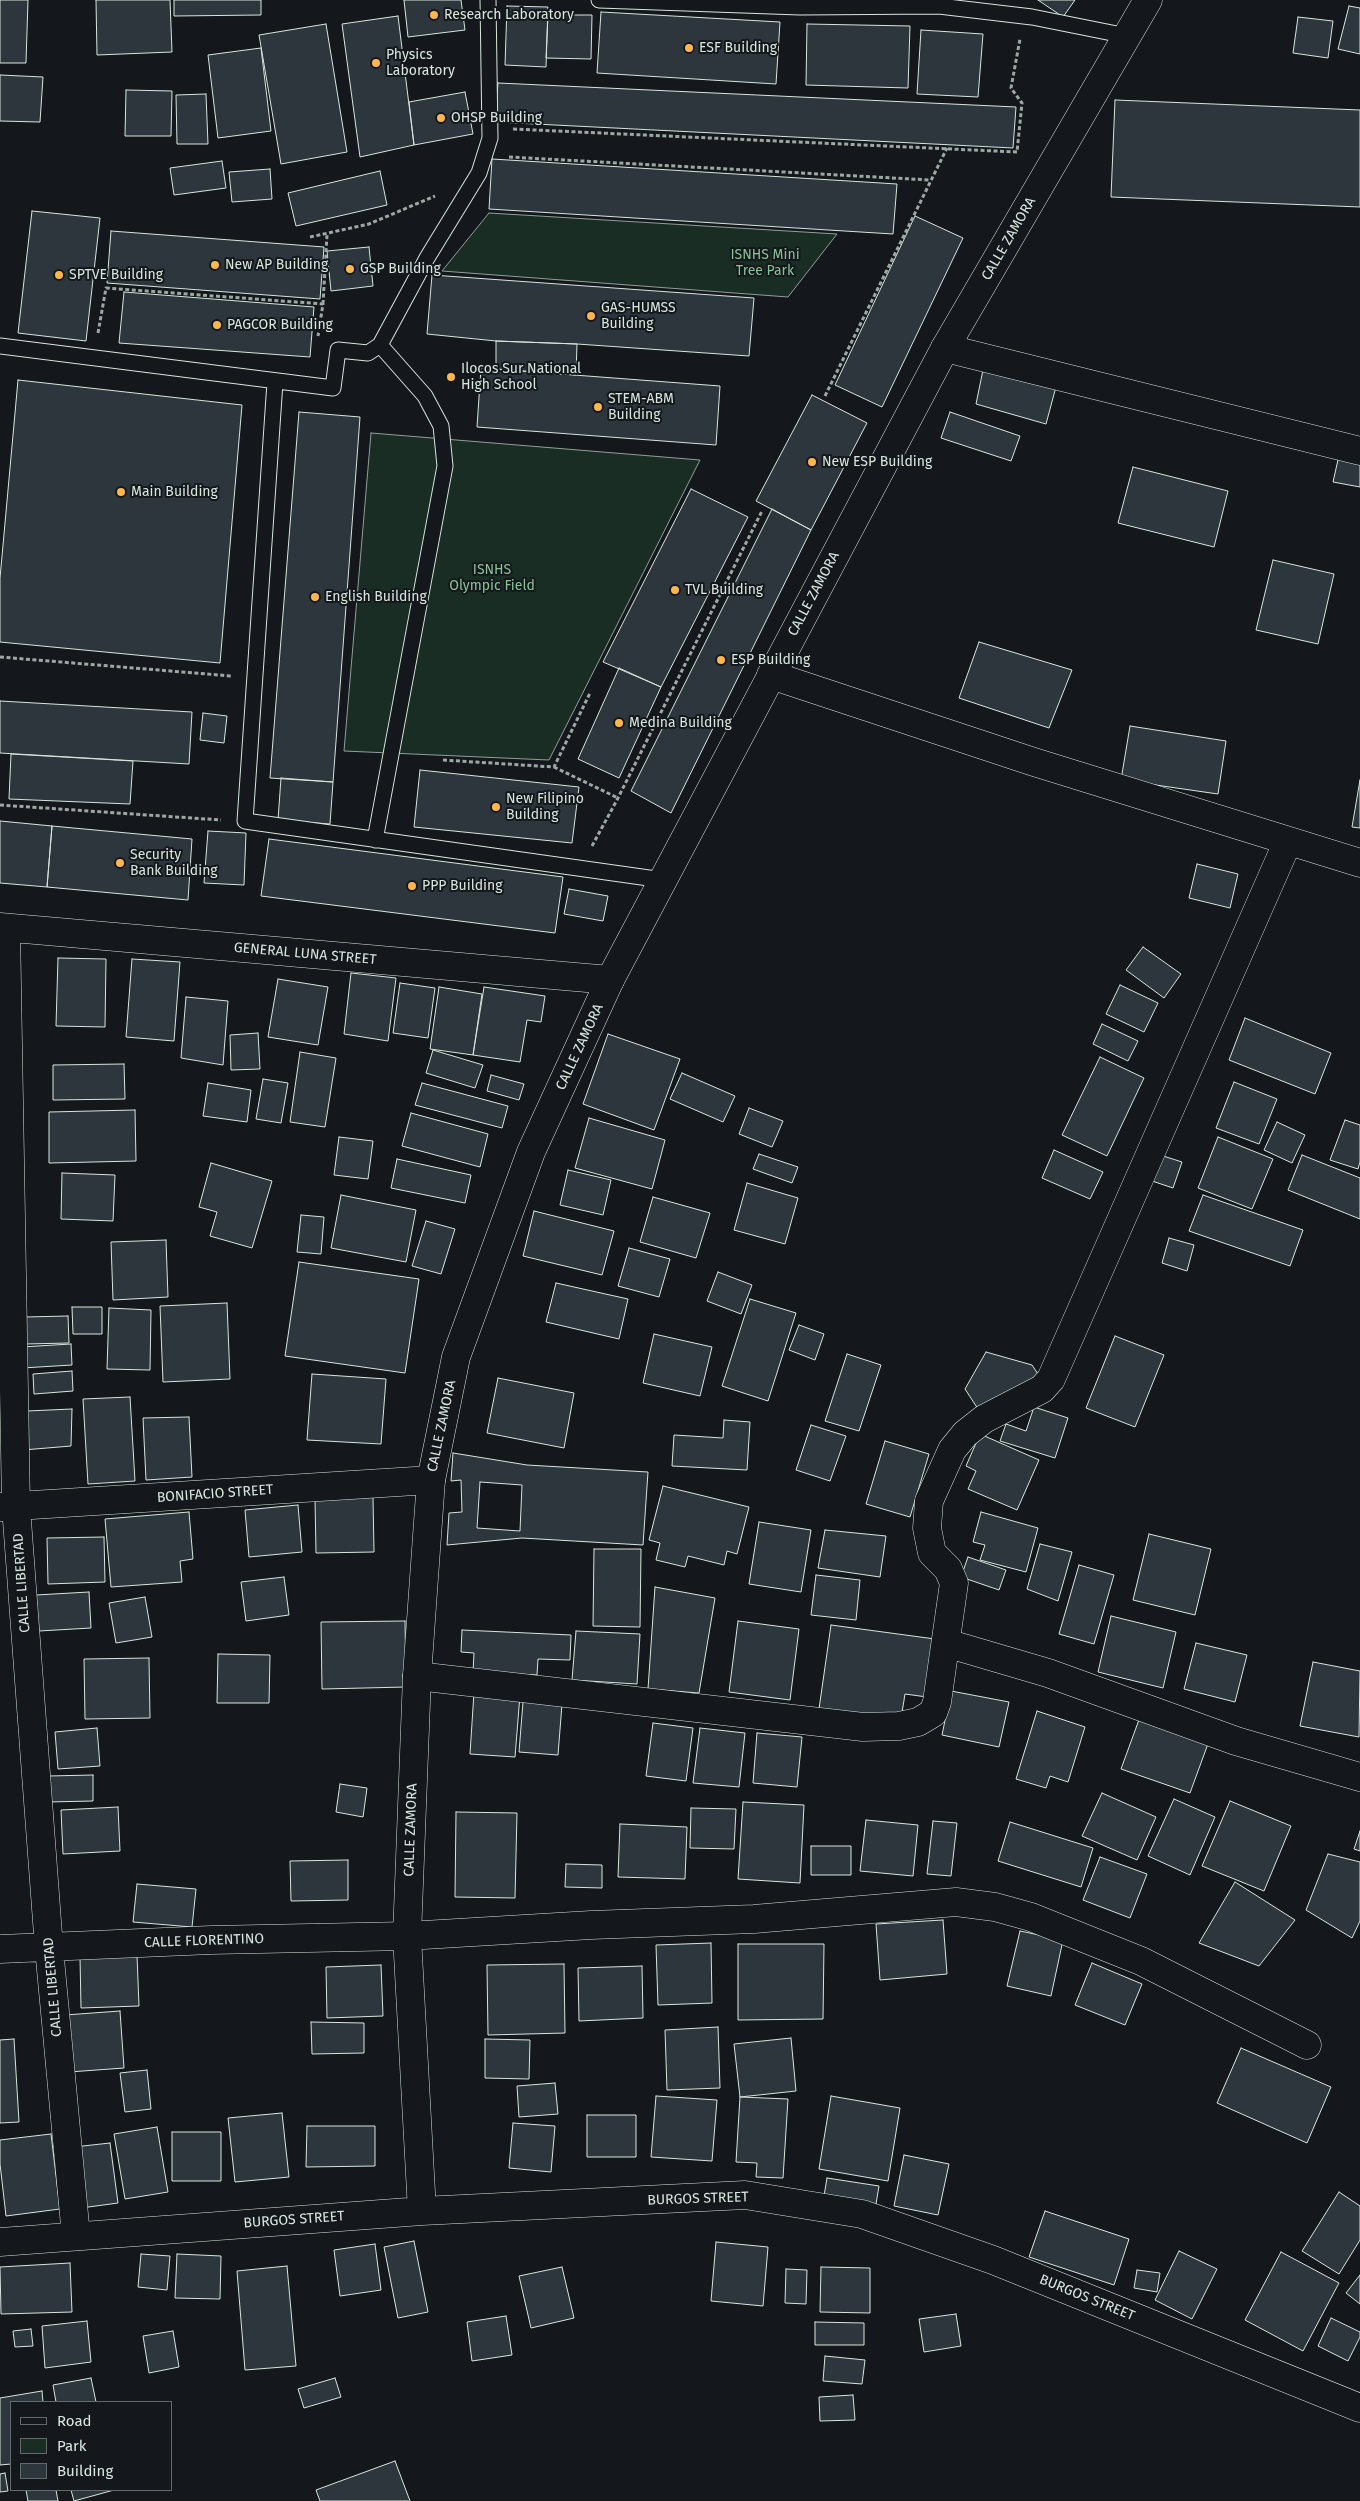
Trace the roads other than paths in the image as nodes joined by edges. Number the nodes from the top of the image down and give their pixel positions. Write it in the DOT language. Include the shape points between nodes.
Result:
graph roads {
  1 [pos="488,0"];
  2 [pos="599,0"];
  3 [pos="1148,0"];
  4 [pos="1127,36"];
  5 [pos="380,345"];
  6 [pos="0,346"];
  7 [pos="945,348"];
  8 [pos="275,382"];
  9 [pos="1360,451"];
  10 [pos="771,675"];
  11 [pos="375,840"];
  12 [pos="1288,841"];
  13 [pos="1360,863"];
  14 [pos="663,880"];
  15 [pos="3,927"];
  16 [pos="610,980"];
  17 [pos="431,1480"];
  18 [pos="8,1507"];
  19 [pos="946,1643"];
  20 [pos="417,1676"];
  21 [pos="1360,1777"];
  22 [pos="407,1936"];
  23 [pos="49,1948"];
  24 [pos="0,1949"];
  25 [pos="1307,2045"];
  26 [pos="422,2211"];
  27 [pos="76,2236"];
  28 [pos="0,2242"];
  29 [pos="1360,2408"];
  1 -- 5 [label="lane" via="490,138 475,180"];
  2 -- 4 [label="lane" via="800,7 939,6 1025,16"];
  3 -- 4 [label="street, CALLE ZAMORA"];
  4 -- 7 [label="street, CALLE ZAMORA"];
  5 -- 8 [label="lane" via="368,353 338,350 333,388"];
  5 -- 11 [label="lane" via="425,396 441,426 445,466"];
  6 -- 8 [label="lane"];
  7 -- 9 [label="street"];
  7 -- 10 [label="street, CALLE ZAMORA"];
  8 -- 11 [label="lane" via="244,821"];
  10 -- 12 [label="street"];
  10 -- 14 [label="street, CALLE ZAMORA"];
  11 -- 14 [label="lane"];
  12 -- 13 [label="street"];
  12 -- 19 [label="street" via="1051,1378 1042,1389 984,1419 965,1434 952,1450 929,1501 927,1528 932,1553 948,1569 954,1583"];
  14 -- 16 [label="street, CALLE ZAMORA"];
  15 -- 16 [label="street, GENERAL LUNA STREET"];
  15 -- 18 [label="street, CALLE LIBERTAD"];
  16 -- 17 [label="street, CALLE ZAMORA" via="531,1152 456,1358"];
  17 -- 18 [label="street, BONIFACIO STREET"];
  17 -- 20 [label="street, CALLE ZAMORA"];
  18 -- 23 [label="street, CALLE LIBERTAD"];
  19 -- 20 [label="street" via="933,1713 918,1722 899,1726 802,1722"];
  19 -- 21 [label="street" via="1048,1673 1236,1741"];
  20 -- 22 [label="street, CALLE ZAMORA"];
  22 -- 23 [label="street, CALLE FLORENTINO" via="211,1940"];
  22 -- 25 [label="street, CALLE FLORENTINO" via="754,1919 956,1902 995,1906 1141,1961"];
  22 -- 26 [label="street, CALLE ZAMORA"];
  23 -- 24 [label="street, CALLE FLORENTINO"];
  23 -- 27 [label="street, CALLE LIBERTAD"];
  26 -- 27 [label="street, BURGOS STREET"];
  26 -- 29 [label="street, BURGOS STREET" via="745,2195 862,2214 993,2260"];
  27 -- 28 [label="street, BURGOS STREET"];
}
